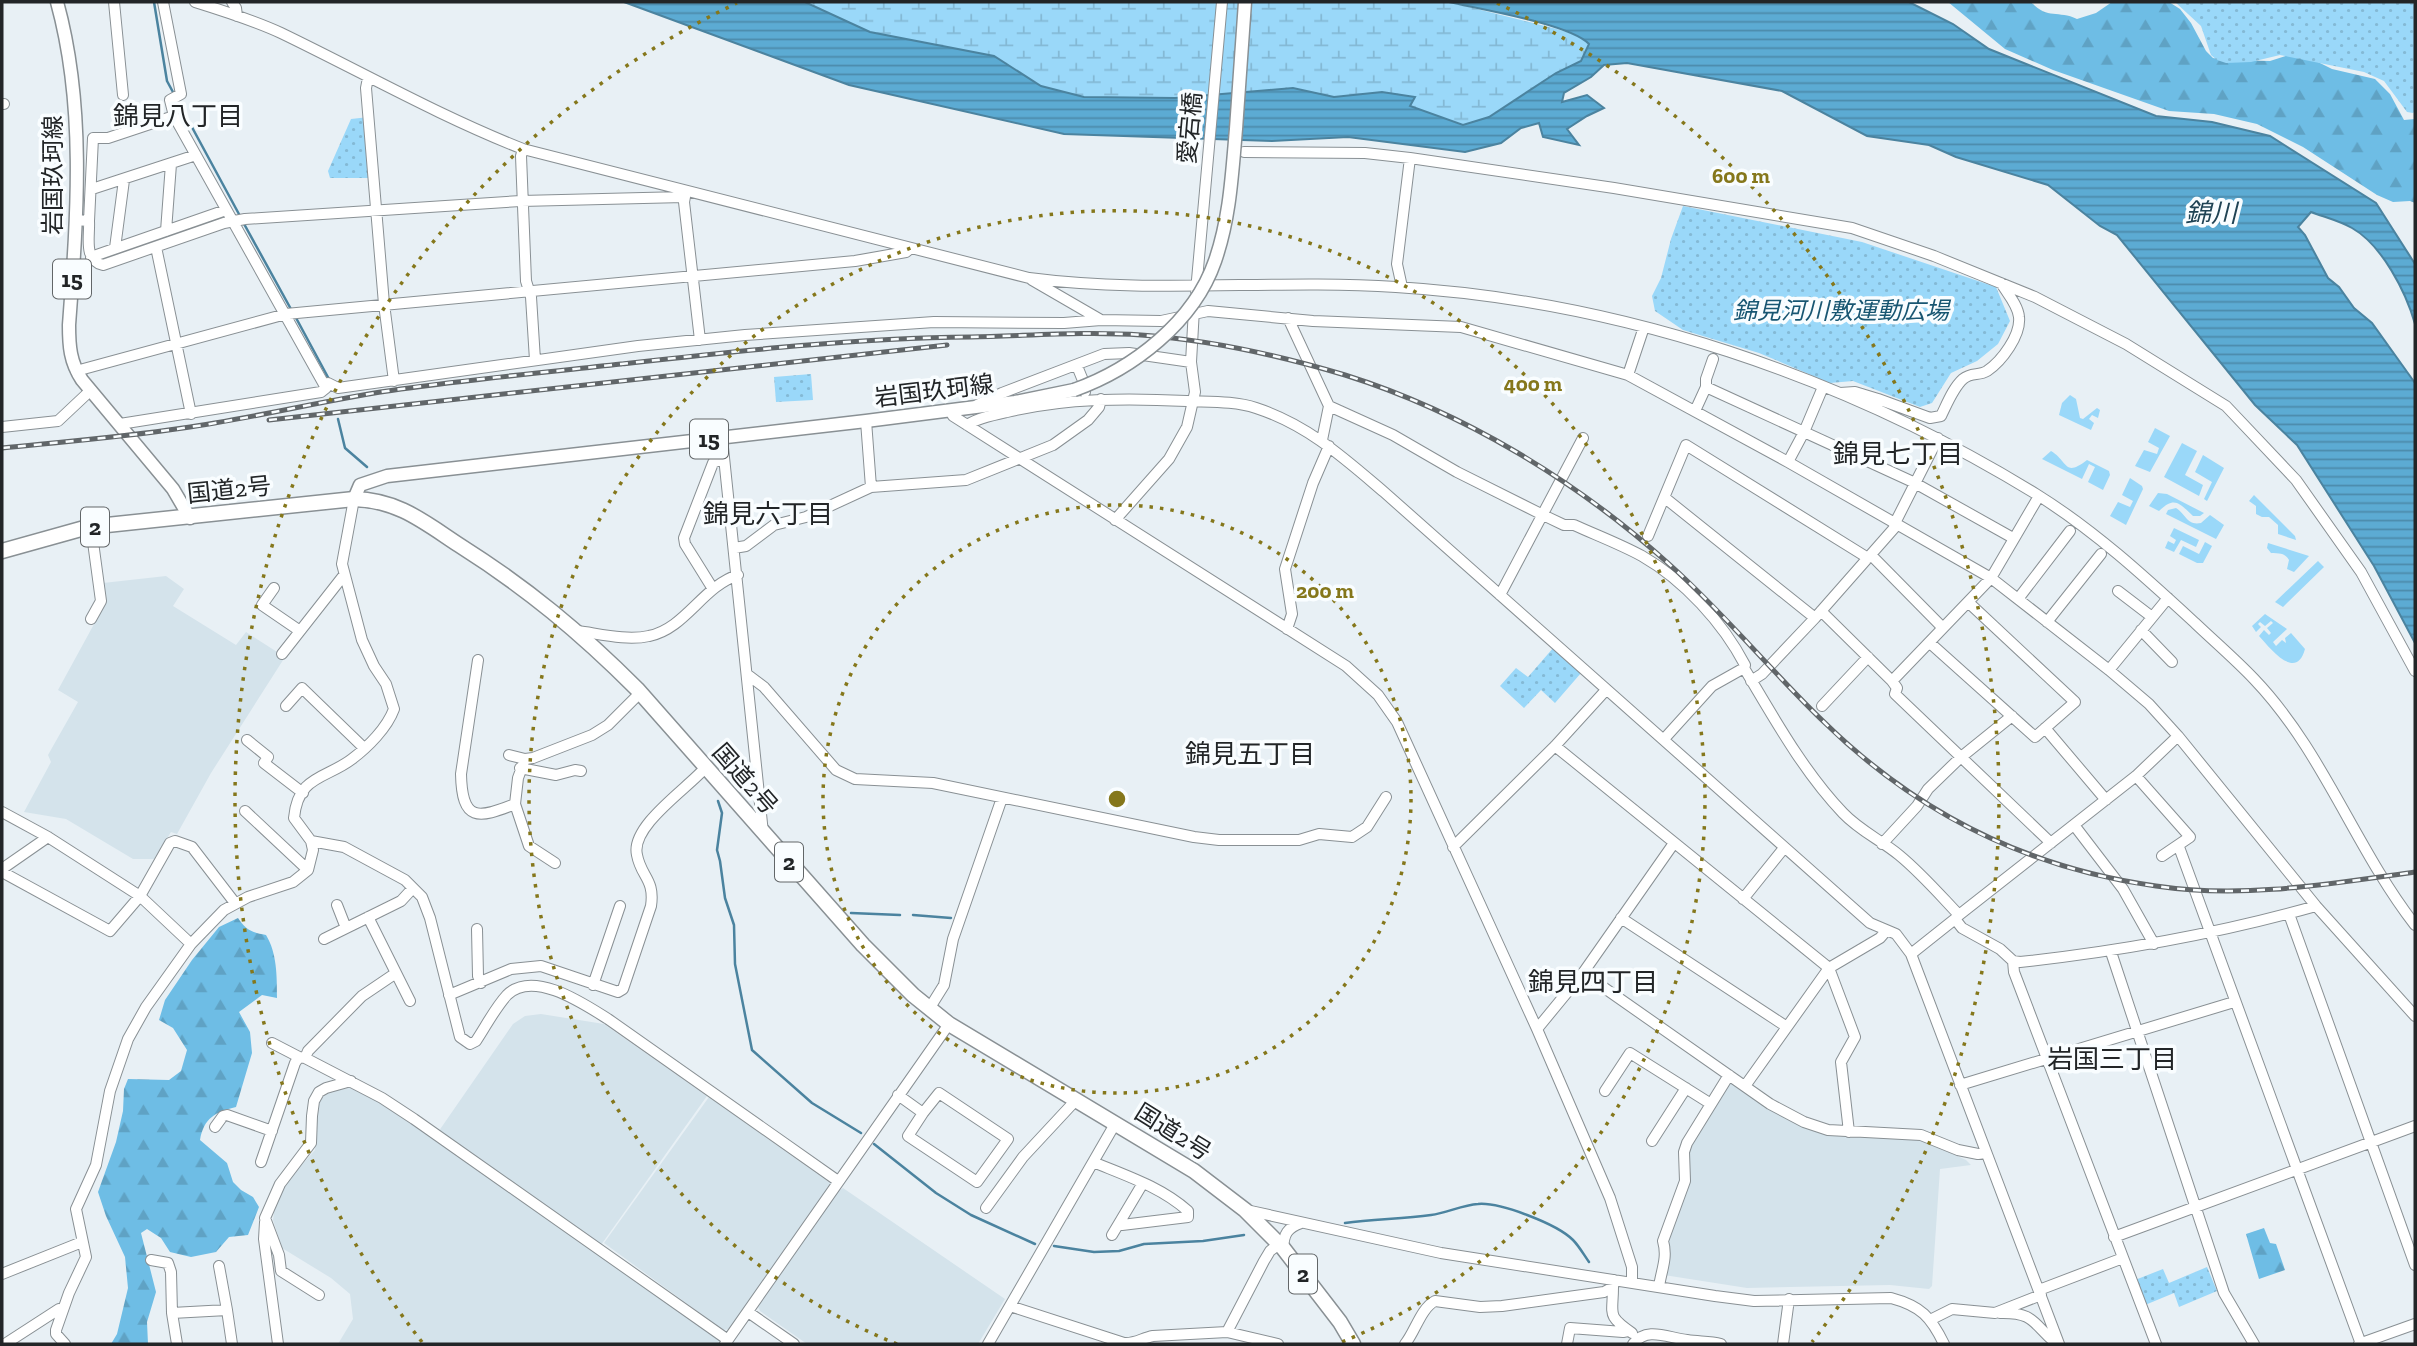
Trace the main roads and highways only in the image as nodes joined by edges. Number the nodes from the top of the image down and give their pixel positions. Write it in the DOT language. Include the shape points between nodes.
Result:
graph roads {
  1 [pos="57,2"];
  2 [pos="1245,2"];
  3 [pos="354,499"];
  4 [pos="190,518"];
  5 [pos="2,551"];
  6 [pos="1353,1344"];
  1 -- 4 [label="main road, 岩国玖珂線 / 15" via="71,72 78,172 69,347 76,371 173,489"];
  2 -- 3 [label="main road, 岩国玖珂線 / 15, bridge" via="1232,183 1227,223 1214,263 1193,300 1161,338 1118,371 1074,390 1015,402 387,476 360,485"];
  3 -- 4 [label="highway, 国道2号 / 2"];
  3 -- 6 [label="highway, 国道2号 / 2" via="401,508 508,576 578,631 640,693 888,971 929,1009 1194,1171 1245,1210 1281,1246"];
  4 -- 5 [label="highway, 国道2号 / 2" via="89,527"];
}
